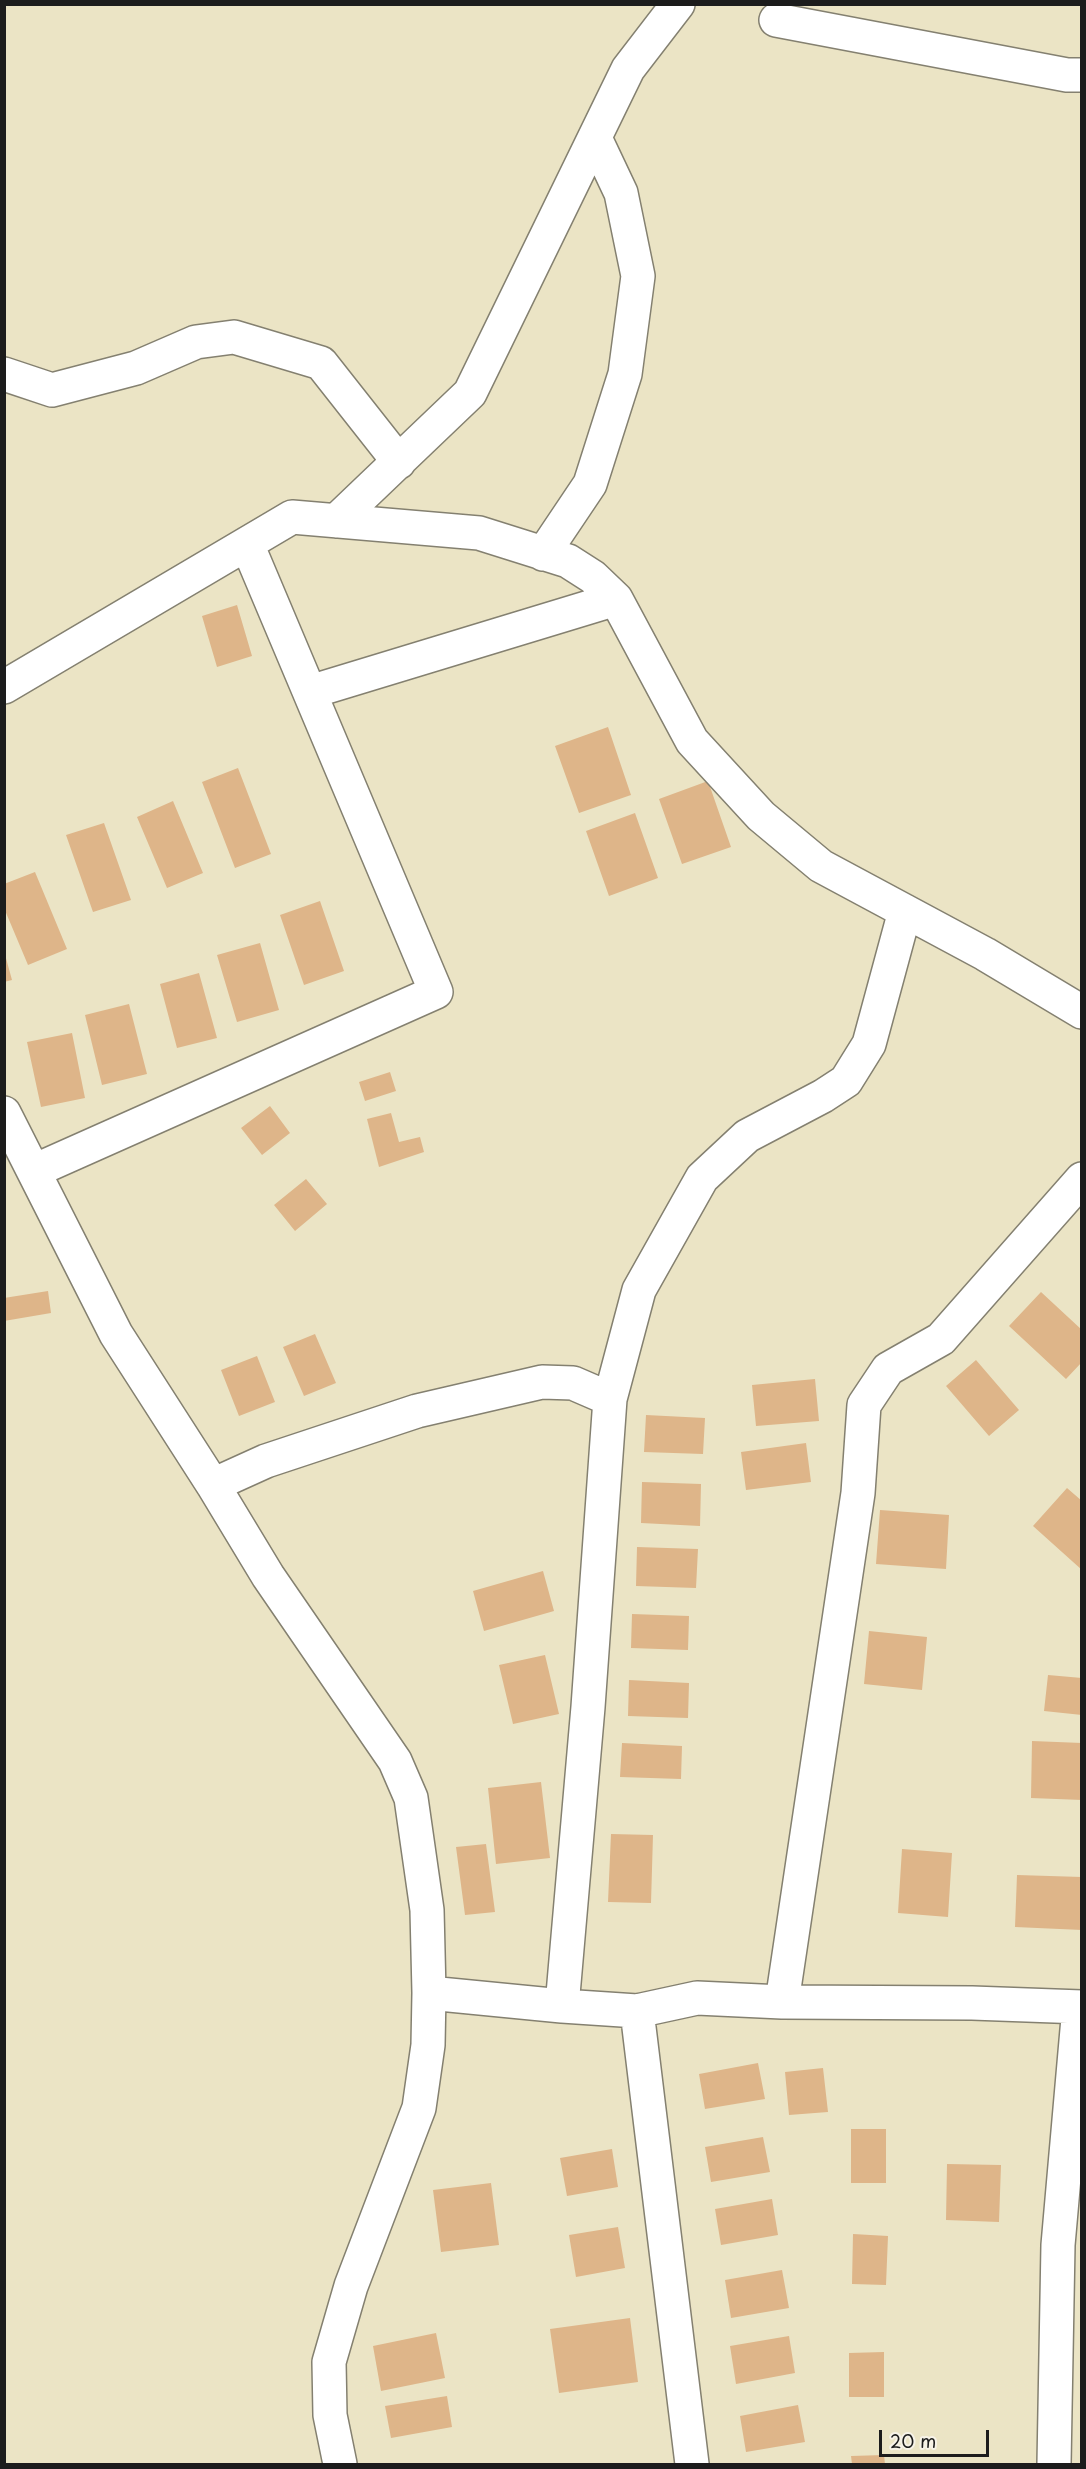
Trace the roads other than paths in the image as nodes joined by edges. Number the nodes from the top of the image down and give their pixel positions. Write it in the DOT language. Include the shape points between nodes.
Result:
graph roads {
  1 [pos="678,4"];
  2 [pos="776,20"];
  3 [pos="1082,75"];
  4 [pos="595,138"];
  5 [pos="4,374"];
  6 [pos="399,462"];
  7 [pos="336,521"];
  8 [pos="247,544"];
  9 [pos="543,554"];
  10 [pos="616,599"];
  11 [pos="4,687"];
  12 [pos="310,692"];
  13 [pos="905,911"];
  14 [pos="1082,1012"];
  15 [pos="4,1113"];
  16 [pos="34,1171"];
  17 [pos="1082,1179"];
  18 [pos="610,1399"];
  19 [pos="213,1485"];
  20 [pos="429,1993"];
  21 [pos="782,2002"];
  22 [pos="562,2006"];
  23 [pos="1080,2007"];
  24 [pos="638,2011"];
  25 [pos="340,2464"];
  26 [pos="692,2464"];
  27 [pos="1054,2464"];
  1 -- 4 [label="street" via="628,69"];
  2 -- 3 [label="street"];
  4 -- 6 [label="street" via="470,393"];
  4 -- 9 [label="street" via="621,193 638,276 625,374 590,484"];
  5 -- 6 [label="street" via="52,390 136,368 196,342 234,338 321,363"];
  6 -- 7 [label="street"];
  7 -- 8 [label="street" via="292,518"];
  7 -- 9 [label="street" via="479,533"];
  8 -- 11 [label="street"];
  8 -- 12 [label="street"];
  9 -- 10 [label="street" via="568,561"];
  10 -- 12 [label="street"];
  10 -- 13 [label="street" via="692,741 753,808 821,866"];
  12 -- 16 [label="street" via="436,992"];
  13 -- 14 [label="street"];
  13 -- 18 [label="street" via="869,1044 846,1081 747,1136 702,1178 639,1290"];
  15 -- 16 [label="street"];
  16 -- 19 [label="street" via="116,1334"];
  17 -- 21 [label="street" via="941,1339 888,1369 864,1405 858,1493"];
  18 -- 19 [label="street" via="573,1383 542,1382 417,1411 266,1461"];
  18 -- 22 [label="street"];
  19 -- 20 [label="street" via="268,1576 395,1761 411,1798 427,1911"];
  20 -- 22 [label="street"];
  20 -- 25 [label="street" via="428,2045 419,2108 351,2286 329,2362 330,2415"];
  21 -- 23 [label="street"];
  21 -- 24 [label="street" via="697,1998"];
  22 -- 24 [label="street"];
  23 -- 27 [label="street" via="1058,2245"];
  24 -- 26 [label="street"];
}
